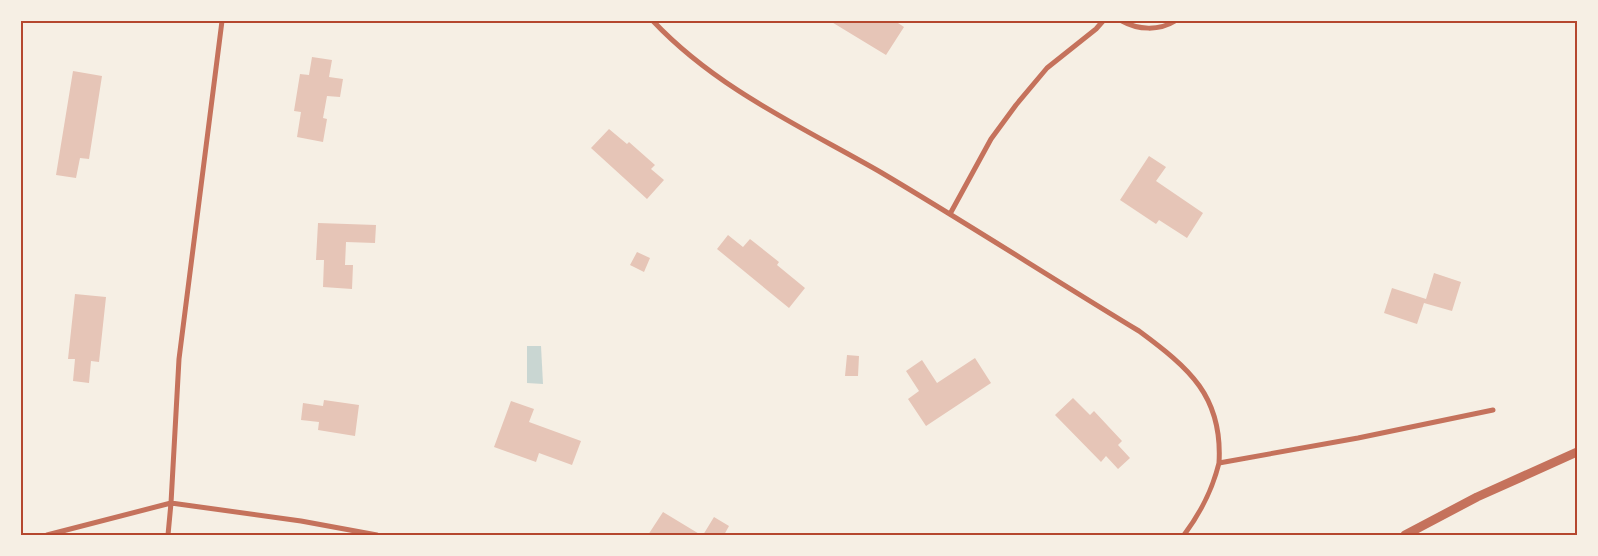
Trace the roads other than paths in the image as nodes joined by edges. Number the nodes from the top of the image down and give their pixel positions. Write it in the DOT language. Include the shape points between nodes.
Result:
graph roads {
  1 [pos="222,21"];
  2 [pos="653,21"];
  3 [pos="1102,21"];
  4 [pos="1122,21"];
  5 [pos="1175,21"];
  6 [pos="950,214"];
  7 [pos="1493,410"];
  8 [pos="1577,452"];
  9 [pos="1219,463"];
  10 [pos="171,503"];
  11 [pos="47,535"];
  12 [pos="168,535"];
  13 [pos="377,535"];
  14 [pos="1184,535"];
  15 [pos="1405,535"];
  1 -- 10 [label="street" via="179,359"];
  2 -- 6 [label="street" via="693,60 746,97"];
  3 -- 6 [label="street" via="1047,68 1016,105 991,139"];
  4 -- 5 [label="street" via="1140,28 1156,28"];
  6 -- 9 [label="street" via="1139,331 1176,360 1200,386 1212,408 1218,428"];
  7 -- 9 [label="street"];
  8 -- 15 [label="street" via="1477,497"];
  9 -- 14 [label="street" via="1209,497"];
  10 -- 11 [label="street"];
  10 -- 12 [label="street"];
  10 -- 13 [label="street"];
}
